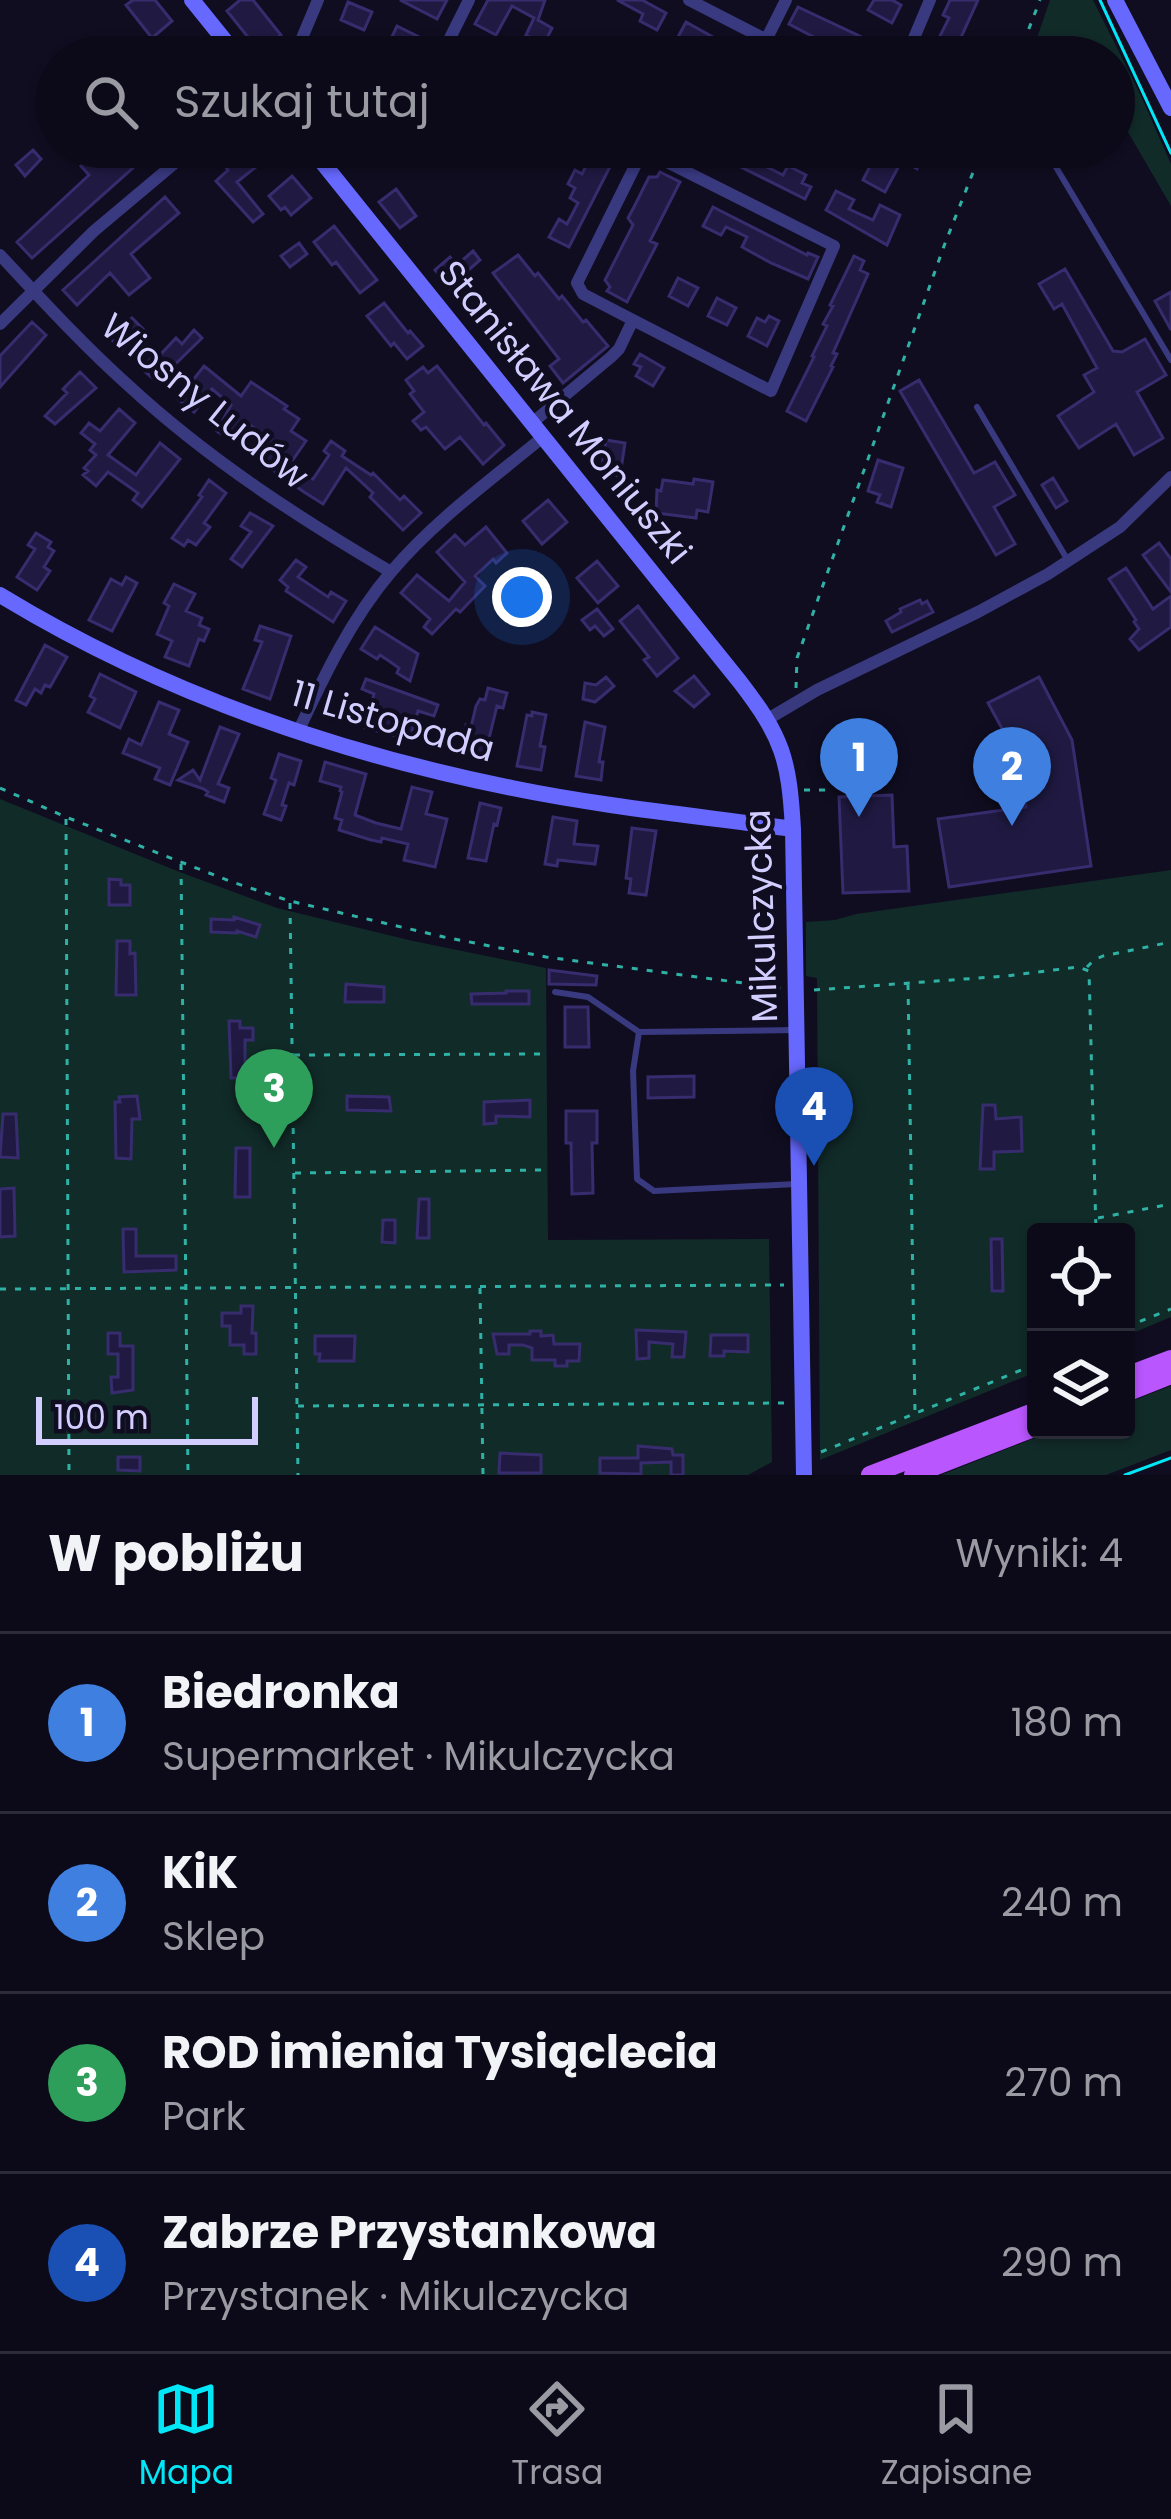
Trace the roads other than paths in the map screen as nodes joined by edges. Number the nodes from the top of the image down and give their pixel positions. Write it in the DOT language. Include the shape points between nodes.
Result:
graph roads {
  1 [pos="192,0"];
  2 [pos="318,0"];
  3 [pos="469,0"];
  4 [pos="689,0"];
  5 [pos="786,0"];
  6 [pos="930,0"];
  7 [pos="1114,0"];
  8 [pos="221,36"];
  9 [pos="303,36"];
  10 [pos="451,36"];
  11 [pos="758,36"];
  12 [pos="768,36"];
  13 [pos="915,36"];
  14 [pos="1133,36"];
  15 [pos="1135,40"];
  16 [pos="1171,108"];
  17 [pos="169,168"];
  18 [pos="327,168"];
  19 [pos="634,168"];
  20 [pos="679,168"];
  21 [pos="1057,168"];
  22 [pos="0,255"];
  23 [pos="32,290"];
  24 [pos="633,320"];
  25 [pos="0,324"];
  26 [pos="1171,360"];
  27 [pos="977,407"];
  28 [pos="538,430"];
  29 [pos="1171,477"];
  30 [pos="1069,562"];
  31 [pos="391,572"];
  32 [pos="0,595"];
  33 [pos="768,719"];
  34 [pos="298,731"];
  35 [pos="793,829"];
  36 [pos="555,992"];
  37 [pos="798,1030"];
  38 [pos="639,1032"];
  39 [pos="800,1184"];
  40 [pos="1171,1359"];
  41 [pos="1135,1373"];
  42 [pos="1171,1376"];
  43 [pos="1135,1390"];
  44 [pos="1027,1414"];
  45 [pos="1027,1431"];
  46 [pos="804,1466"];
  47 [pos="870,1475"];
  48 [pos="913,1475"];
  1 -- 8 [label="street"];
  2 -- 9 [label="street"];
  3 -- 10 [label="street"];
  4 -- 11 [label="street"];
  5 -- 12 [label="street"];
  6 -- 13 [label="street"];
  7 -- 14 [label="street"];
  15 -- 16 [label="street"];
  17 -- 23 [label="street"];
  18 -- 28 [label="street, Stanisława Moniuszki"];
  19 -- 24 [label="street" via="577,283"];
  20 -- 24 [label="street" via="834,246 771,391"];
  21 -- 26 [label="lane"];
  22 -- 23 [label="street, Wiosny Ludów"];
  23 -- 25 [label="street"];
  23 -- 31 [label="street, Wiosny Ludów" via="193,440"];
  24 -- 28 [label="street" via="619,349"];
  27 -- 30 [label="lane"];
  28 -- 31 [label="street"];
  28 -- 33 [label="street, Stanisława Moniuszki"];
  29 -- 30 [label="street"];
  30 -- 33 [label="street"];
  31 -- 34 [label="street" via="341,645"];
  32 -- 34 [label="street, 11 Listopada" via="114,658"];
  33 -- 35 [label="street, Mikulczycka" via="790,781"];
  34 -- 35 [label="street, 11 Listopada" via="516,789"];
  35 -- 37 [label="street, Mikulczycka"];
  36 -- 38 [label="lane" via="588,997"];
  37 -- 38 [label="lane"];
  37 -- 39 [label="street, Mikulczycka"];
  38 -- 39 [label="lane" via="637,1179 654,1191"];
  39 -- 46 [label="street, Mikulczycka"];
  40 -- 41 [label="main road"];
  42 -- 43 [label="main road"];
  44 -- 47 [label="main road"];
  45 -- 48 [label="main road"];
}
